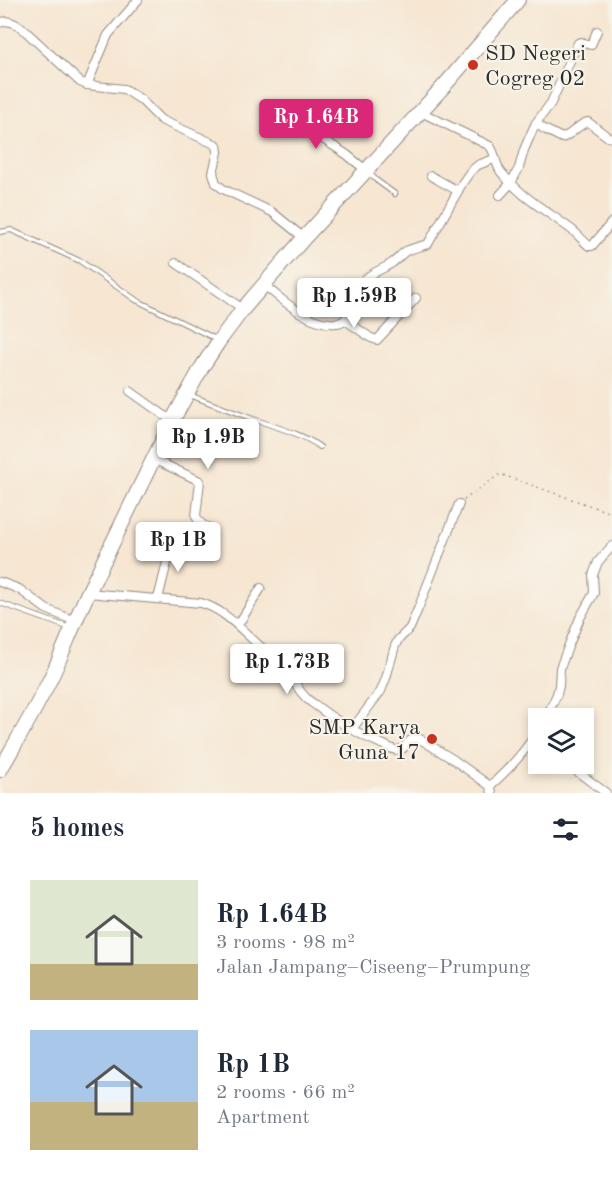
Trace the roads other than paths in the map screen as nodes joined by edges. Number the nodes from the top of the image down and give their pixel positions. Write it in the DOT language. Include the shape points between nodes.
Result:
graph roads {
  1 [pos="138,0"];
  2 [pos="518,0"];
  3 [pos="0,23"];
  4 [pos="597,31"];
  5 [pos="87,85"];
  6 [pos="279,111"];
  7 [pos="421,111"];
  8 [pos="536,123"];
  9 [pos="612,138"];
  10 [pos="494,159"];
  11 [pos="367,171"];
  12 [pos="431,176"];
  13 [pos="511,183"];
  14 [pos="458,191"];
  15 [pos="394,194"];
  16 [pos="500,195"];
  17 [pos="612,222"];
  18 [pos="0,232"];
  19 [pos="304,238"];
  20 [pos="176,263"];
  21 [pos="264,285"];
  22 [pos="416,298"];
  23 [pos="243,309"];
  24 [pos="345,320"];
  25 [pos="219,341"];
  26 [pos="130,391"];
  27 [pos="187,394"];
  28 [pos="172,421"];
  29 [pos="320,447"];
  30 [pos="153,459"];
  31 [pos="459,504"];
  32 [pos="212,529"];
  33 [pos="172,542"];
  34 [pos="612,546"];
  35 [pos="0,582"];
  36 [pos="261,588"];
  37 [pos="88,593"];
  38 [pos="158,599"];
  39 [pos="0,603"];
  40 [pos="73,625"];
  41 [pos="238,626"];
  42 [pos="551,708"];
  43 [pos="352,729"];
  44 [pos="528,746"];
  45 [pos="0,770"];
  46 [pos="581,774"];
  47 [pos="612,788"];
  48 [pos="491,790"];
  49 [pos="607,793"];
  1 -- 5 [label="street" via="108,35"];
  2 -- 7 [label="main road"];
  3 -- 5 [label="street" via="11,22 21,27 74,78"];
  4 -- 8 [label="street" via="591,45 578,44 551,103"];
  5 -- 19 [label="street" via="124,89 161,120 217,145 213,173 216,183 272,212"];
  6 -- 11 [label="street" via="346,153"];
  7 -- 10 [label="street" via="487,144 493,149"];
  7 -- 11 [label="main road"];
  8 -- 9 [label="street" via="562,138 586,121"];
  8 -- 13 [label="street"];
  10 -- 13 [label="street"];
  10 -- 14 [label="street" via="470,172"];
  11 -- 15 [label="lane"];
  11 -- 19 [label="main road"];
  12 -- 14 [label="street"];
  13 -- 16 [label="street"];
  13 -- 17 [label="street" via="589,246"];
  14 -- 24 [label="street" via="428,244 406,251 363,280"];
  18 -- 25 [label="lane" via="11,230 80,261 136,300"];
  19 -- 21 [label="main road"];
  20 -- 23 [label="street"];
  21 -- 23 [label="main road"];
  21 -- 24 [label="street" via="316,320 328,324"];
  22 -- 24 [label="street" via="377,340"];
  23 -- 25 [label="main road"];
  25 -- 27 [label="main road"];
  26 -- 28 [label="street"];
  27 -- 28 [label="main road"];
  27 -- 29 [label="lane" via="292,432"];
  28 -- 30 [label="main road"];
  30 -- 32 [label="street" via="200,481 196,516 203,526"];
  30 -- 37 [label="main road"];
  31 -- 43 [label="street" via="410,628 395,646 381,691"];
  33 -- 38 [label="street"];
  34 -- 42 [label="street" via="593,575 594,593 560,668 559,686"];
  35 -- 40 [label="street" via="19,589"];
  36 -- 41 [label="street"];
  37 -- 38 [label="street"];
  37 -- 40 [label="main road"];
  38 -- 41 [label="street" via="206,604"];
  39 -- 40 [label="lane"];
  40 -- 45 [label="main road" via="40,700"];
  41 -- 43 [label="street" via="295,675 296,685 310,701"];
  43 -- 48 [label="street" via="398,750 412,739 420,739"];
  44 -- 48 [label="street"];
  46 -- 49 [label="street"];
  47 -- 49 [label="street"];
}
